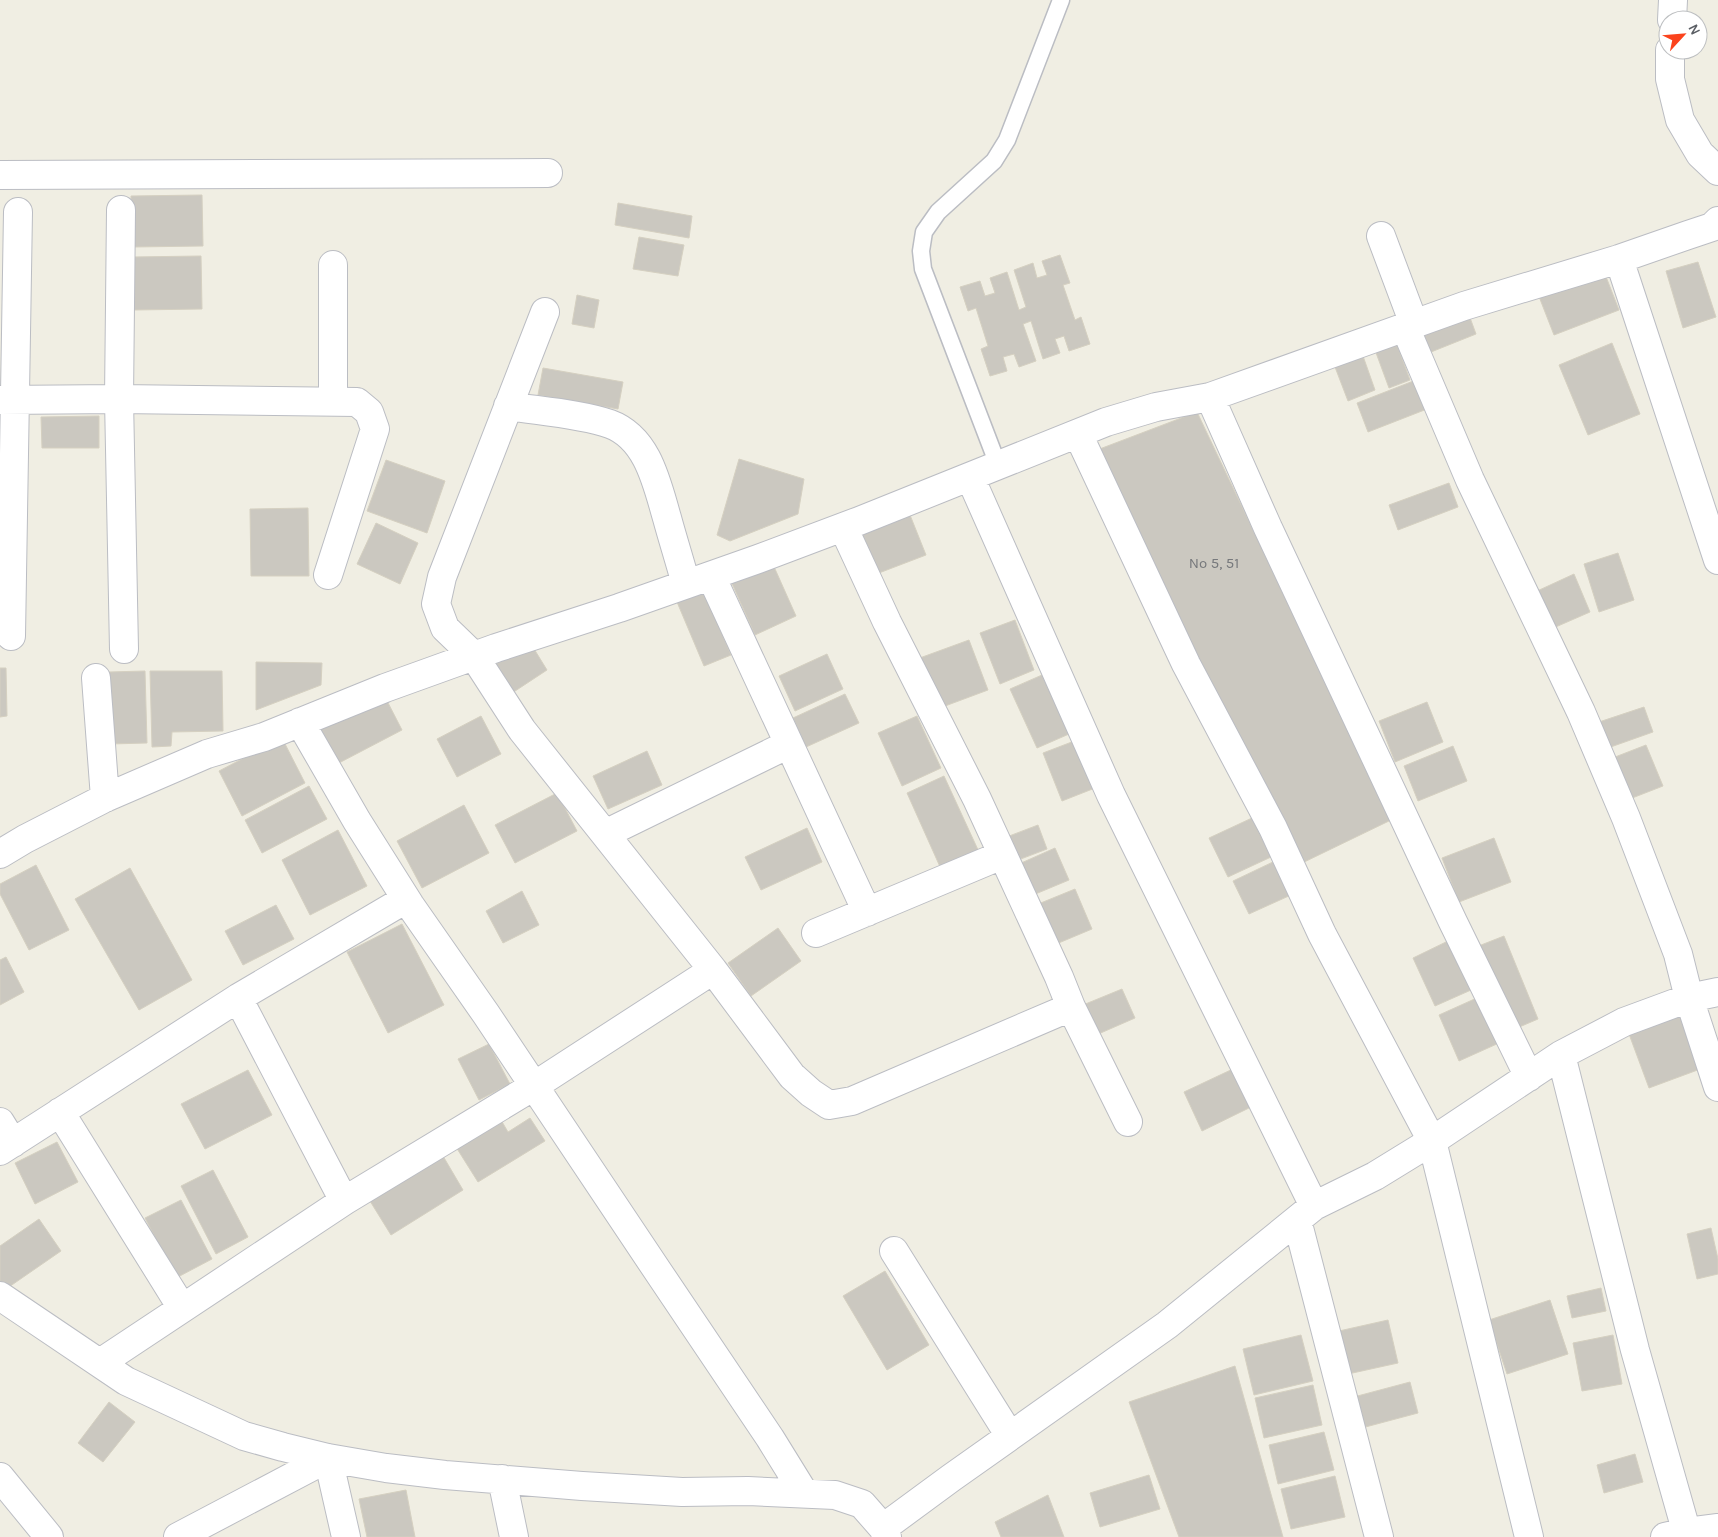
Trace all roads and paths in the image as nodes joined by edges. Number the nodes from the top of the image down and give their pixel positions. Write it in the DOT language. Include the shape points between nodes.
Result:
graph roads {
  1 [pos="1061,0"];
  2 [pos="1670,60"];
  3 [pos="1718,171"];
  4 [pos="548,173"];
  5 [pos="0,175"];
  6 [pos="121,210"];
  7 [pos="18,212"];
  8 [pos="1718,221"];
  9 [pos="1381,236"];
  10 [pos="1619,259"];
  11 [pos="333,265"];
  12 [pos="545,312"];
  13 [pos="1410,325"];
  14 [pos="1210,397"];
  15 [pos="119,399"];
  16 [pos="7,400"];
  17 [pos="333,401"];
  18 [pos="508,406"];
  19 [pos="1078,434"];
  20 [pos="998,465"];
  21 [pos="970,477"];
  22 [pos="843,527"];
  23 [pos="1718,560"];
  24 [pos="328,575"];
  25 [pos="699,580"];
  26 [pos="11,636"];
  27 [pos="124,649"];
  28 [pos="474,656"];
  29 [pos="96,678"];
  30 [pos="300,722"];
  31 [pos="789,744"];
  32 [pos="105,798"];
  33 [pos="605,834"];
  34 [pos="0,854"];
  35 [pos="1002,855"];
  36 [pos="406,899"];
  37 [pos="867,912"];
  38 [pos="816,933"];
  39 [pos="713,970"];
  40 [pos="1718,992"];
  41 [pos="238,998"];
  42 [pos="1689,998"];
  43 [pos="1071,1007"];
  44 [pos="1561,1056"];
  45 [pos="1529,1077"];
  46 [pos="534,1086"];
  47 [pos="1718,1087"];
  48 [pos="60,1112"];
  49 [pos="1128,1122"];
  50 [pos="4,1139"];
  51 [pos="1432,1141"];
  52 [pos="344,1201"];
  53 [pos="1306,1213"];
  54 [pos="894,1251"];
  55 [pos="0,1296"];
  56 [pos="182,1308"];
  57 [pos="100,1363"];
  58 [pos="1010,1436"];
  59 [pos="328,1458"];
  60 [pos="0,1478"];
  61 [pos="502,1479"];
  62 [pos="804,1493"];
  63 [pos="1718,1528"];
  64 [pos="885,1533"];
  65 [pos="191,1534"];
  66 [pos="1680,1535"];
  67 [pos="49,1537"];
  68 [pos="346,1537"];
  69 [pos="514,1537"];
  70 [pos="1379,1537"];
  71 [pos="1529,1537"];
  1 -- 20 [label="lane" via="1008,140 994,161 938,212 924,232 921,251 923,269"];
  2 -- 3 [label="street" via="1670,79 1680,120 1700,154"];
  4 -- 5 [label="street"];
  6 -- 15 [label="street"];
  7 -- 16 [label="street"];
  8 -- 10 [label="street" via="1704,230"];
  9 -- 13 [label="street"];
  10 -- 13 [label="street"];
  10 -- 23 [label="street"];
  11 -- 17 [label="street"];
  12 -- 18 [label="street"];
  13 -- 14 [label="street"];
  13 -- 42 [label="street" via="1470,480 1581,712 1626,818 1678,954"];
  14 -- 19 [label="street" via="1106,422"];
  14 -- 45 [label="street" via="1452,922"];
  15 -- 16 [label="street"];
  15 -- 17 [label="street"];
  15 -- 27 [label="street"];
  16 -- 26 [label="street"];
  17 -- 24 [label="street" via="357,402 369,412 375,429"];
  18 -- 25 [label="street" via="590,419 611,425 629,436 645,455 654,473"];
  18 -- 28 [label="street" via="442,577 436,604 445,628"];
  19 -- 20 [label="street"];
  19 -- 51 [label="street" via="1186,664 1273,828 1322,934"];
  20 -- 21 [label="street"];
  21 -- 22 [label="street"];
  21 -- 53 [label="street" via="1111,796"];
  22 -- 25 [label="street"];
  22 -- 35 [label="street"];
  25 -- 28 [label="street"];
  25 -- 31 [label="street"];
  28 -- 30 [label="street"];
  28 -- 33 [label="street" via="522,730"];
  29 -- 32 [label="street"];
  30 -- 32 [label="street" via="207,754"];
  30 -- 36 [label="street"];
  31 -- 33 [label="street"];
  31 -- 37 [label="street"];
  32 -- 34 [label="street"];
  33 -- 39 [label="street"];
  35 -- 37 [label="street"];
  35 -- 43 [label="street"];
  36 -- 41 [label="street"];
  36 -- 46 [label="street"];
  37 -- 38 [label="street"];
  39 -- 43 [label="street" via="792,1076 829,1104 852,1101"];
  39 -- 46 [label="street"];
  40 -- 42 [label="street"];
  41 -- 48 [label="street"];
  41 -- 52 [label="street"];
  42 -- 44 [label="street" via="1624,1022"];
  42 -- 47 [label="street"];
  43 -- 49 [label="street"];
  44 -- 45 [label="street"];
  44 -- 66 [label="street"];
  45 -- 51 [label="street"];
  46 -- 52 [label="street"];
  46 -- 62 [label="street"];
  48 -- 50 [label="street"];
  48 -- 56 [label="street"];
  51 -- 53 [label="street"];
  51 -- 71 [label="street"];
  52 -- 56 [label="street"];
  53 -- 58 [label="street" via="1167,1325"];
  53 -- 70 [label="street"];
  54 -- 58 [label="street"];
  55 -- 57 [label="street"];
  56 -- 57 [label="street"];
  57 -- 59 [label="street" via="126,1381 208,1421 244,1436"];
  58 -- 64 [label="street"];
  59 -- 61 [label="street" via="386,1468"];
  59 -- 65 [label="street"];
  59 -- 68 [label="street"];
  60 -- 67 [label="street"];
  61 -- 62 [label="street" via="682,1492"];
  61 -- 69 [label="street"];
  62 -- 64 [label="street" via="834,1495 862,1504"];
  63 -- 66 [label="street"];
}
